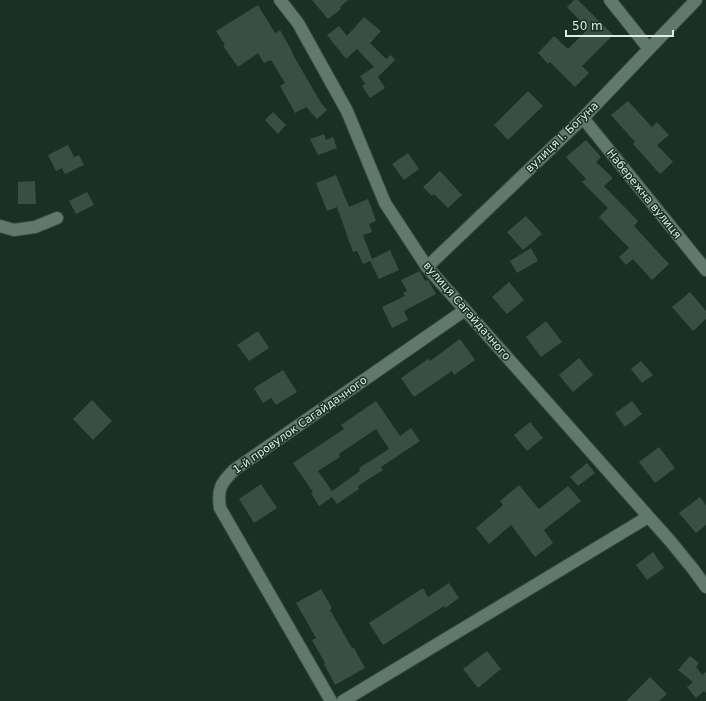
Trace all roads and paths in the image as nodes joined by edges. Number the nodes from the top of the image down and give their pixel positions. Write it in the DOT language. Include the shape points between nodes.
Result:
graph roads {
  1 [pos="280,0"];
  2 [pos="610,0"];
  3 [pos="696,0"];
  4 [pos="649,49"];
  5 [pos="582,118"];
  6 [pos="57,218"];
  7 [pos="0,226"];
  8 [pos="427,267"];
  9 [pos="706,270"];
  10 [pos="465,310"];
  11 [pos="648,517"];
  12 [pos="706,587"];
  13 [pos="331,701"];
  14 [pos="343,701"];
  1 -- 8 [label="street, вулиця Сагайдачного" via="298,23 347,111 385,203"];
  2 -- 4 [label="street"];
  3 -- 4 [label="street, вулиця І. Богуна"];
  4 -- 5 [label="street, вулиця І. Богуна"];
  5 -- 8 [label="street, вулиця І. Богуна"];
  5 -- 9 [label="street, Набережна вулиця"];
  6 -- 7 [label="street" via="35,227 14,230"];
  8 -- 10 [label="street, вулиця Сагайдачного"];
  10 -- 11 [label="street, вулиця Сагайдачного"];
  10 -- 13 [label="street, 1-й провулок Сагайдачного" via="234,470 221,486 218,496 220,508"];
  11 -- 12 [label="street, вулиця Сагайдачного"];
  11 -- 14 [label="street"];
}
